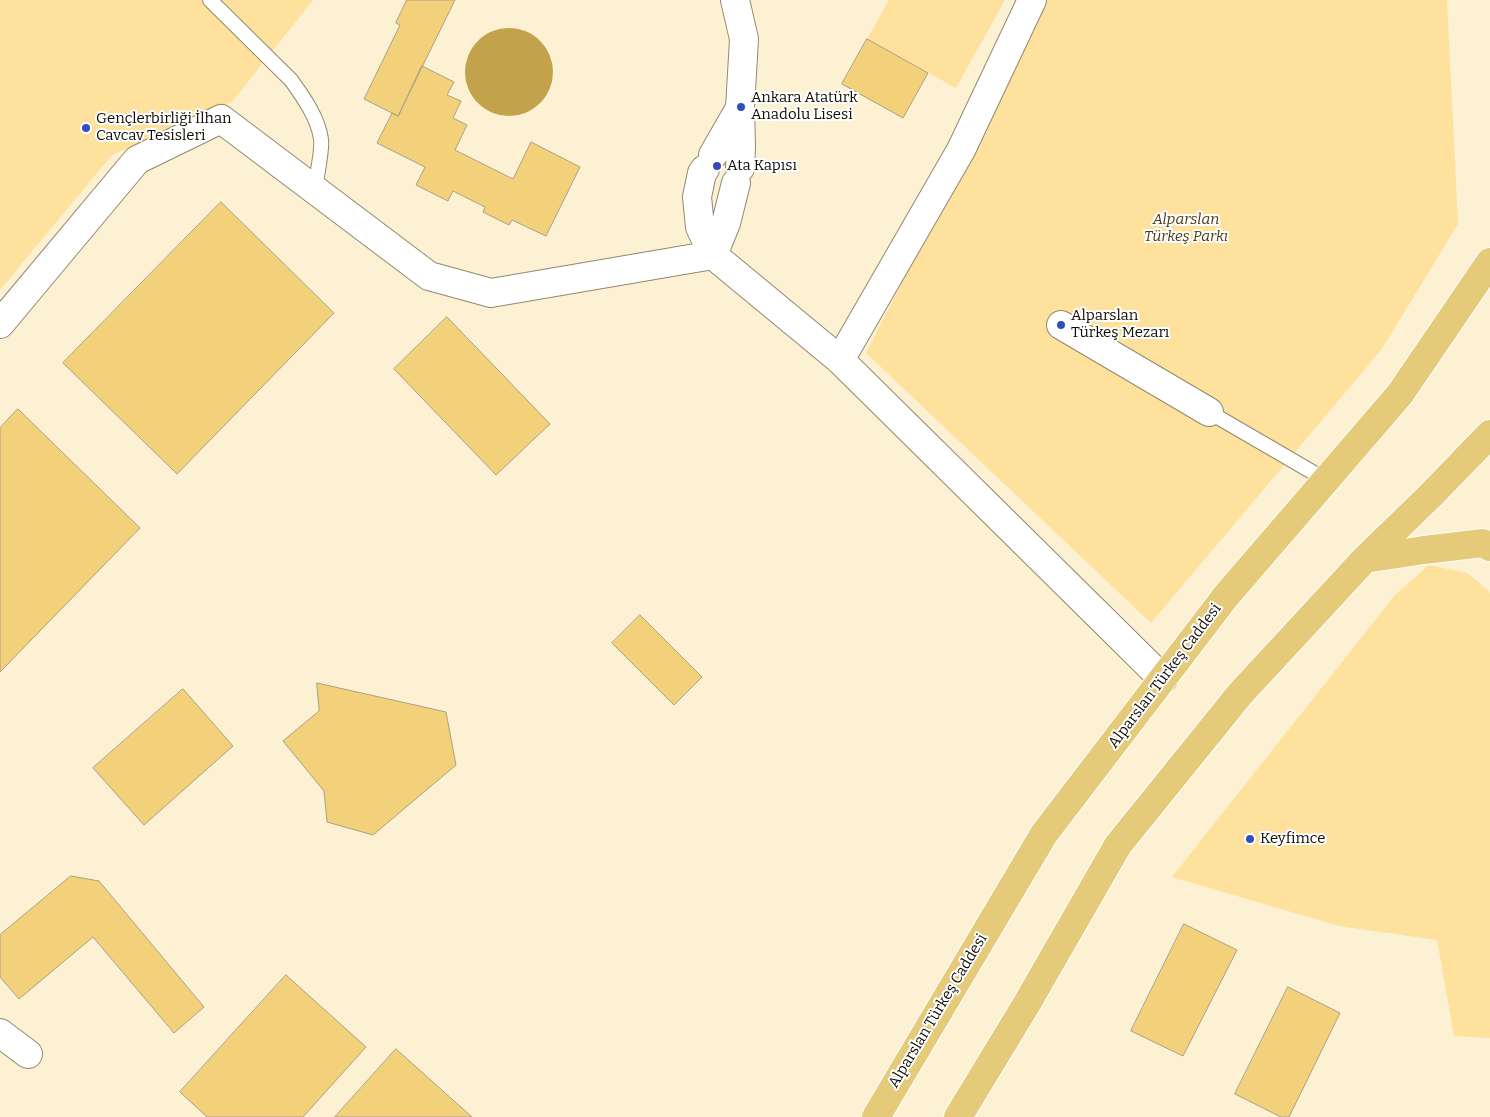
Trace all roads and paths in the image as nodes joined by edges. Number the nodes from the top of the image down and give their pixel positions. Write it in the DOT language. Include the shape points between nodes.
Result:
graph roads {
  1 [pos="210,0"];
  2 [pos="735,0"];
  3 [pos="1032,0"];
  4 [pos="740,108"];
  5 [pos="315,190"];
  6 [pos="713,255"];
  7 [pos="1490,262"];
  8 [pos="0,324"];
  9 [pos="1061,325"];
  10 [pos="840,360"];
  11 [pos="1209,412"];
  12 [pos="1490,434"];
  13 [pos="1326,480"];
  14 [pos="1490,547"];
  15 [pos="1365,559"];
  16 [pos="1163,679"];
  17 [pos="0,1033"];
  18 [pos="28,1054"];
  19 [pos="876,1117"];
  20 [pos="958,1117"];
  1 -- 5 [label="lane" via="291,80 314,116 322,140"];
  2 -- 4 [label="street" via="744,39"];
  3 -- 10 [label="street" via="961,150"];
  4 -- 6 [label="street" via="738,176 726,223"];
  4 -- 6 [label="street" via="702,173 697,197 700,227"];
  5 -- 6 [label="street" via="429,276 491,293"];
  5 -- 8 [label="street" via="221,119 137,160"];
  6 -- 10 [label="street"];
  7 -- 13 [label="main road, Alparslan Türkeş Caddesi" via="1400,394"];
  9 -- 11 [label="street"];
  10 -- 16 [label="street"];
  11 -- 13 [label="lane"];
  12 -- 15 [label="main road"];
  13 -- 16 [label="main road, Alparslan Türkeş Caddesi" via="1226,596"];
  14 -- 15 [label="main road" via="1483,543"];
  15 -- 20 [label="main road" via="1240,694 1118,845"];
  16 -- 19 [label="main road, Alparslan Türkeş Caddesi" via="1044,834"];
  17 -- 18 [label="street"];
}
